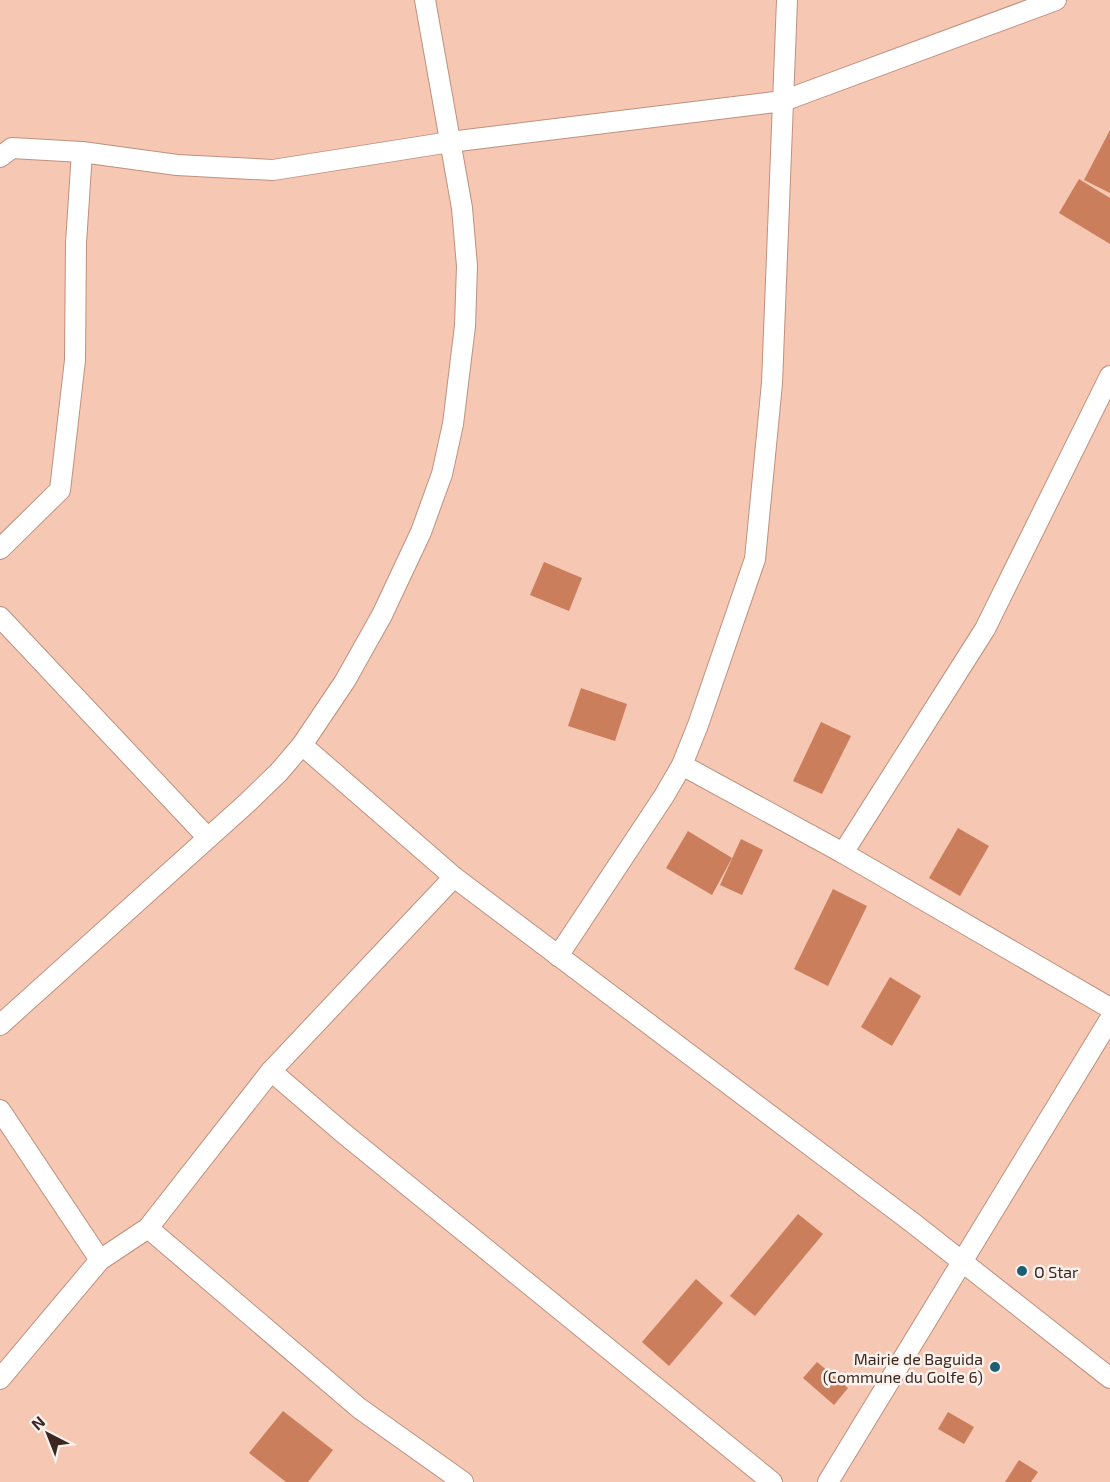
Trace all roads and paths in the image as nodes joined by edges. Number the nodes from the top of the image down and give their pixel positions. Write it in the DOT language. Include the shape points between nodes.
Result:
graph roads {
  1 [pos="425,0"];
  2 [pos="787,0"];
  3 [pos="1056,0"];
  4 [pos="783,101"];
  5 [pos="450,142"];
  6 [pos="82,152"];
  7 [pos="0,157"];
  8 [pos="1110,376"];
  9 [pos="0,549"];
  10 [pos="0,617"];
  11 [pos="302,745"];
  12 [pos="682,765"];
  13 [pos="208,838"];
  14 [pos="843,853"];
  15 [pos="454,877"];
  16 [pos="558,956"];
  17 [pos="1110,1008"];
  18 [pos="1110,1020"];
  19 [pos="0,1025"];
  20 [pos="271,1071"];
  21 [pos="0,1110"];
  22 [pos="148,1228"];
  23 [pos="100,1260"];
  24 [pos="963,1262"];
  25 [pos="0,1378"];
  26 [pos="1110,1378"];
  27 [pos="463,1482"];
  28 [pos="772,1482"];
  29 [pos="828,1482"];
  1 -- 5 [label="street"];
  2 -- 4 [label="street"];
  3 -- 4 [label="street"];
  4 -- 5 [label="street"];
  4 -- 12 [label="street" via="772,383 755,559"];
  5 -- 6 [label="street" via="273,170 177,165"];
  5 -- 11 [label="street" via="467,266 465,326 453,424 442,474 421,532 382,615 345,681"];
  6 -- 7 [label="street" via="12,148"];
  6 -- 9 [label="street" via="75,360 60,490"];
  8 -- 14 [label="street" via="985,629"];
  10 -- 13 [label="street"];
  11 -- 13 [label="street" via="279,772"];
  11 -- 15 [label="street"];
  12 -- 14 [label="street"];
  12 -- 16 [label="street"];
  13 -- 19 [label="street"];
  14 -- 17 [label="street"];
  15 -- 16 [label="street"];
  15 -- 20 [label="street"];
  16 -- 24 [label="street"];
  18 -- 24 [label="street"];
  20 -- 22 [label="street"];
  20 -- 28 [label="street"];
  21 -- 23 [label="street"];
  22 -- 23 [label="street"];
  22 -- 27 [label="street" via="359,1408"];
  23 -- 25 [label="street"];
  24 -- 26 [label="street"];
  24 -- 29 [label="street"];
}
